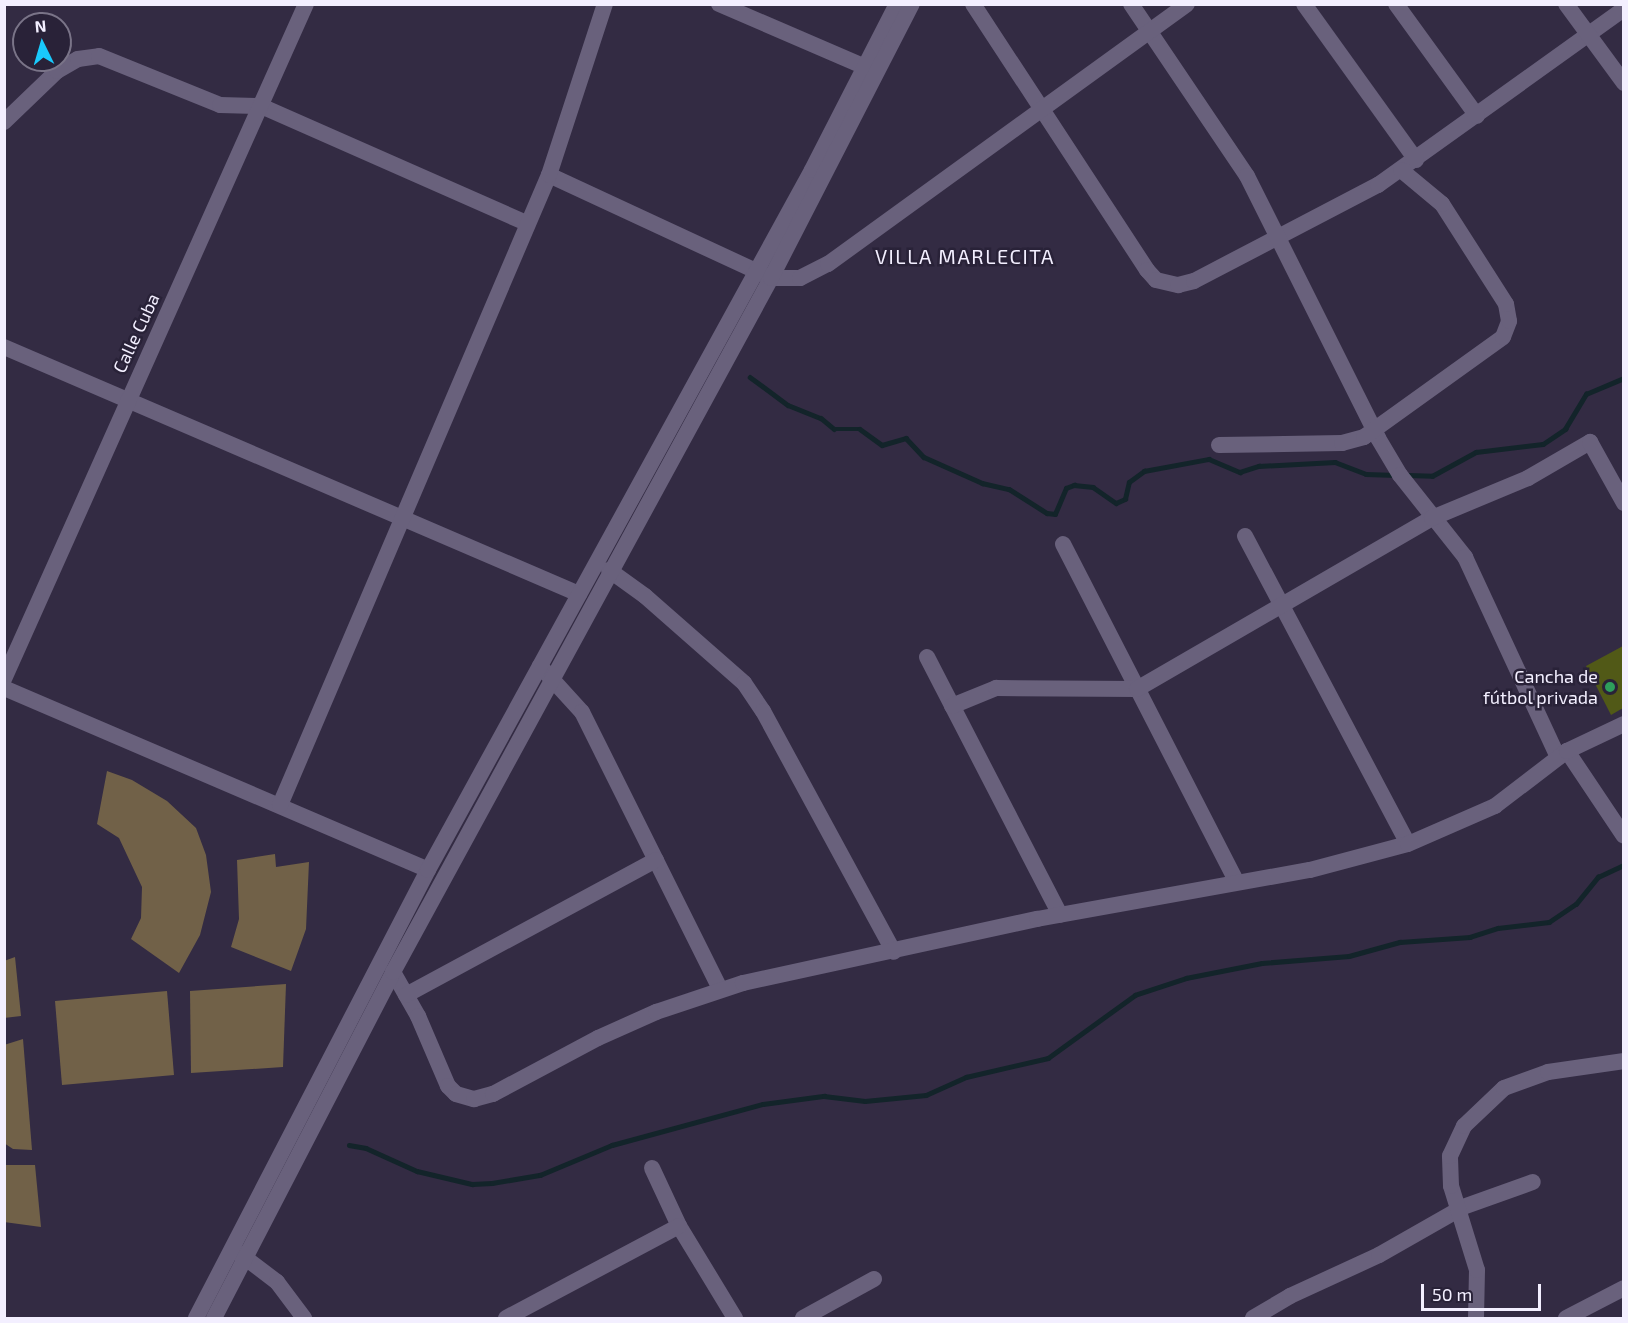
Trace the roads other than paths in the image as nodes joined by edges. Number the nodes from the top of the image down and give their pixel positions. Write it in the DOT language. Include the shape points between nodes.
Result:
graph roads {
  1 [pos="306,4"];
  2 [pos="605,4"];
  3 [pos="719,4"];
  4 [pos="897,4"];
  5 [pos="912,4"];
  6 [pos="973,4"];
  7 [pos="1131,4"];
  8 [pos="1187,4"];
  9 [pos="1304,4"];
  10 [pos="1396,4"];
  11 [pos="1566,4"];
  12 [pos="1623,9"];
  13 [pos="1149,32"];
  14 [pos="1587,35"];
  15 [pos="863,66"];
  16 [pos="1623,83"];
  17 [pos="261,106"];
  18 [pos="1043,107"];
  19 [pos="1477,116"];
  20 [pos="4,122"];
  21 [pos="1416,160"];
  22 [pos="1401,170"];
  23 [pos="549,175"];
  24 [pos="526,223"];
  25 [pos="1275,238"];
  26 [pos="763,275"];
  27 [pos="4,347"];
  28 [pos="128,397"];
  29 [pos="1374,431"];
  30 [pos="1219,445"];
  31 [pos="1623,503"];
  32 [pos="402,516"];
  33 [pos="1432,518"];
  34 [pos="1245,536"];
  35 [pos="1063,544"];
  36 [pos="609,570"];
  37 [pos="579,594"];
  38 [pos="1281,605"];
  39 [pos="927,657"];
  40 [pos="545,672"];
  41 [pos="4,679"];
  42 [pos="4,688"];
  43 [pos="1137,689"];
  44 [pos="952,706"];
  45 [pos="1623,724"];
  46 [pos="1562,754"];
  47 [pos="280,805"];
  48 [pos="1623,836"];
  49 [pos="1408,844"];
  50 [pos="656,860"];
  51 [pos="428,870"];
  52 [pos="1236,881"];
  53 [pos="1060,915"];
  54 [pos="894,952"];
  55 [pos="393,972"];
  56 [pos="720,989"];
  57 [pos="406,995"];
  58 [pos="1623,1061"];
  59 [pos="652,1168"];
  60 [pos="1533,1182"];
  61 [pos="1458,1210"];
  62 [pos="679,1226"];
  63 [pos="240,1253"];
  64 [pos="874,1279"];
  65 [pos="1623,1288"];
  66 [pos="196,1318"];
  67 [pos="214,1318"];
  68 [pos="304,1318"];
  69 [pos="506,1318"];
  70 [pos="735,1318"];
  71 [pos="803,1318"];
  72 [pos="1252,1318"];
  73 [pos="1476,1318"];
  74 [pos="1566,1318"];
  1 -- 17 [label="street, Calle Cuba"];
  2 -- 23 [label="street"];
  3 -- 15 [label="street"];
  4 -- 15 [label="street"];
  5 -- 26 [label="street"];
  6 -- 18 [label="street"];
  7 -- 13 [label="street"];
  8 -- 13 [label="street"];
  9 -- 21 [label="street"];
  10 -- 19 [label="street"];
  11 -- 14 [label="street"];
  12 -- 14 [label="street"];
  13 -- 18 [label="street"];
  13 -- 25 [label="street" via="1247,176"];
  14 -- 16 [label="street"];
  14 -- 19 [label="street"];
  15 -- 26 [label="street"];
  17 -- 20 [label="street" via="220,105 99,56 78,59 57,71"];
  17 -- 24 [label="street"];
  17 -- 28 [label="street, Calle Cuba"];
  18 -- 25 [label="street" via="1156,280 1178,285 1194,281"];
  18 -- 26 [label="street" via="828,264 800,278"];
  19 -- 21 [label="street"];
  21 -- 22 [label="street"];
  22 -- 25 [label="street"];
  22 -- 29 [label="street" via="1442,204 1506,304 1509,321 1503,338"];
  23 -- 24 [label="street"];
  23 -- 26 [label="street"];
  24 -- 32 [label="street"];
  25 -- 29 [label="street"];
  26 -- 36 [label="street"];
  26 -- 37 [label="street"];
  27 -- 28 [label="street"];
  28 -- 32 [label="street"];
  28 -- 41 [label="street, Calle Cuba"];
  29 -- 30 [label="street" via="1342,443"];
  29 -- 33 [label="street"];
  31 -- 33 [label="street" via="1590,442 1528,478"];
  32 -- 37 [label="street"];
  32 -- 47 [label="street"];
  33 -- 38 [label="street"];
  33 -- 46 [label="street" via="1465,557"];
  34 -- 38 [label="street"];
  35 -- 43 [label="street"];
  36 -- 40 [label="street"];
  36 -- 54 [label="street" via="645,596 744,683"];
  37 -- 40 [label="street"];
  38 -- 43 [label="street"];
  38 -- 49 [label="street"];
  39 -- 44 [label="street"];
  40 -- 50 [label="street" via="582,712"];
  40 -- 51 [label="street"];
  40 -- 55 [label="street"];
  42 -- 47 [label="street"];
  43 -- 44 [label="street" via="996,688"];
  43 -- 52 [label="street"];
  44 -- 53 [label="street"];
  45 -- 46 [label="street"];
  46 -- 48 [label="street"];
  46 -- 49 [label="street" via="1495,806"];
  47 -- 51 [label="street"];
  49 -- 52 [label="street" via="1349,862"];
  50 -- 56 [label="street"];
  50 -- 57 [label="street"];
  51 -- 63 [label="street"];
  52 -- 53 [label="street"];
  53 -- 54 [label="street"];
  54 -- 56 [label="street" via="822,964"];
  55 -- 57 [label="street"];
  55 -- 63 [label="street"];
  56 -- 57 [label="street" via="608,1034 493,1094 474,1098 456,1094 448,1086"];
  58 -- 61 [label="street" via="1548,1072 1504,1088 1464,1126 1450,1156 1451,1186"];
  59 -- 62 [label="street"];
  60 -- 61 [label="street"];
  61 -- 72 [label="street" via="1379,1255"];
  61 -- 73 [label="street" via="1478,1270"];
  62 -- 69 [label="street"];
  62 -- 70 [label="street"];
  63 -- 66 [label="street"];
  63 -- 67 [label="street"];
  63 -- 68 [label="street" via="277,1282"];
  64 -- 71 [label="street"];
  65 -- 74 [label="street"];
}
